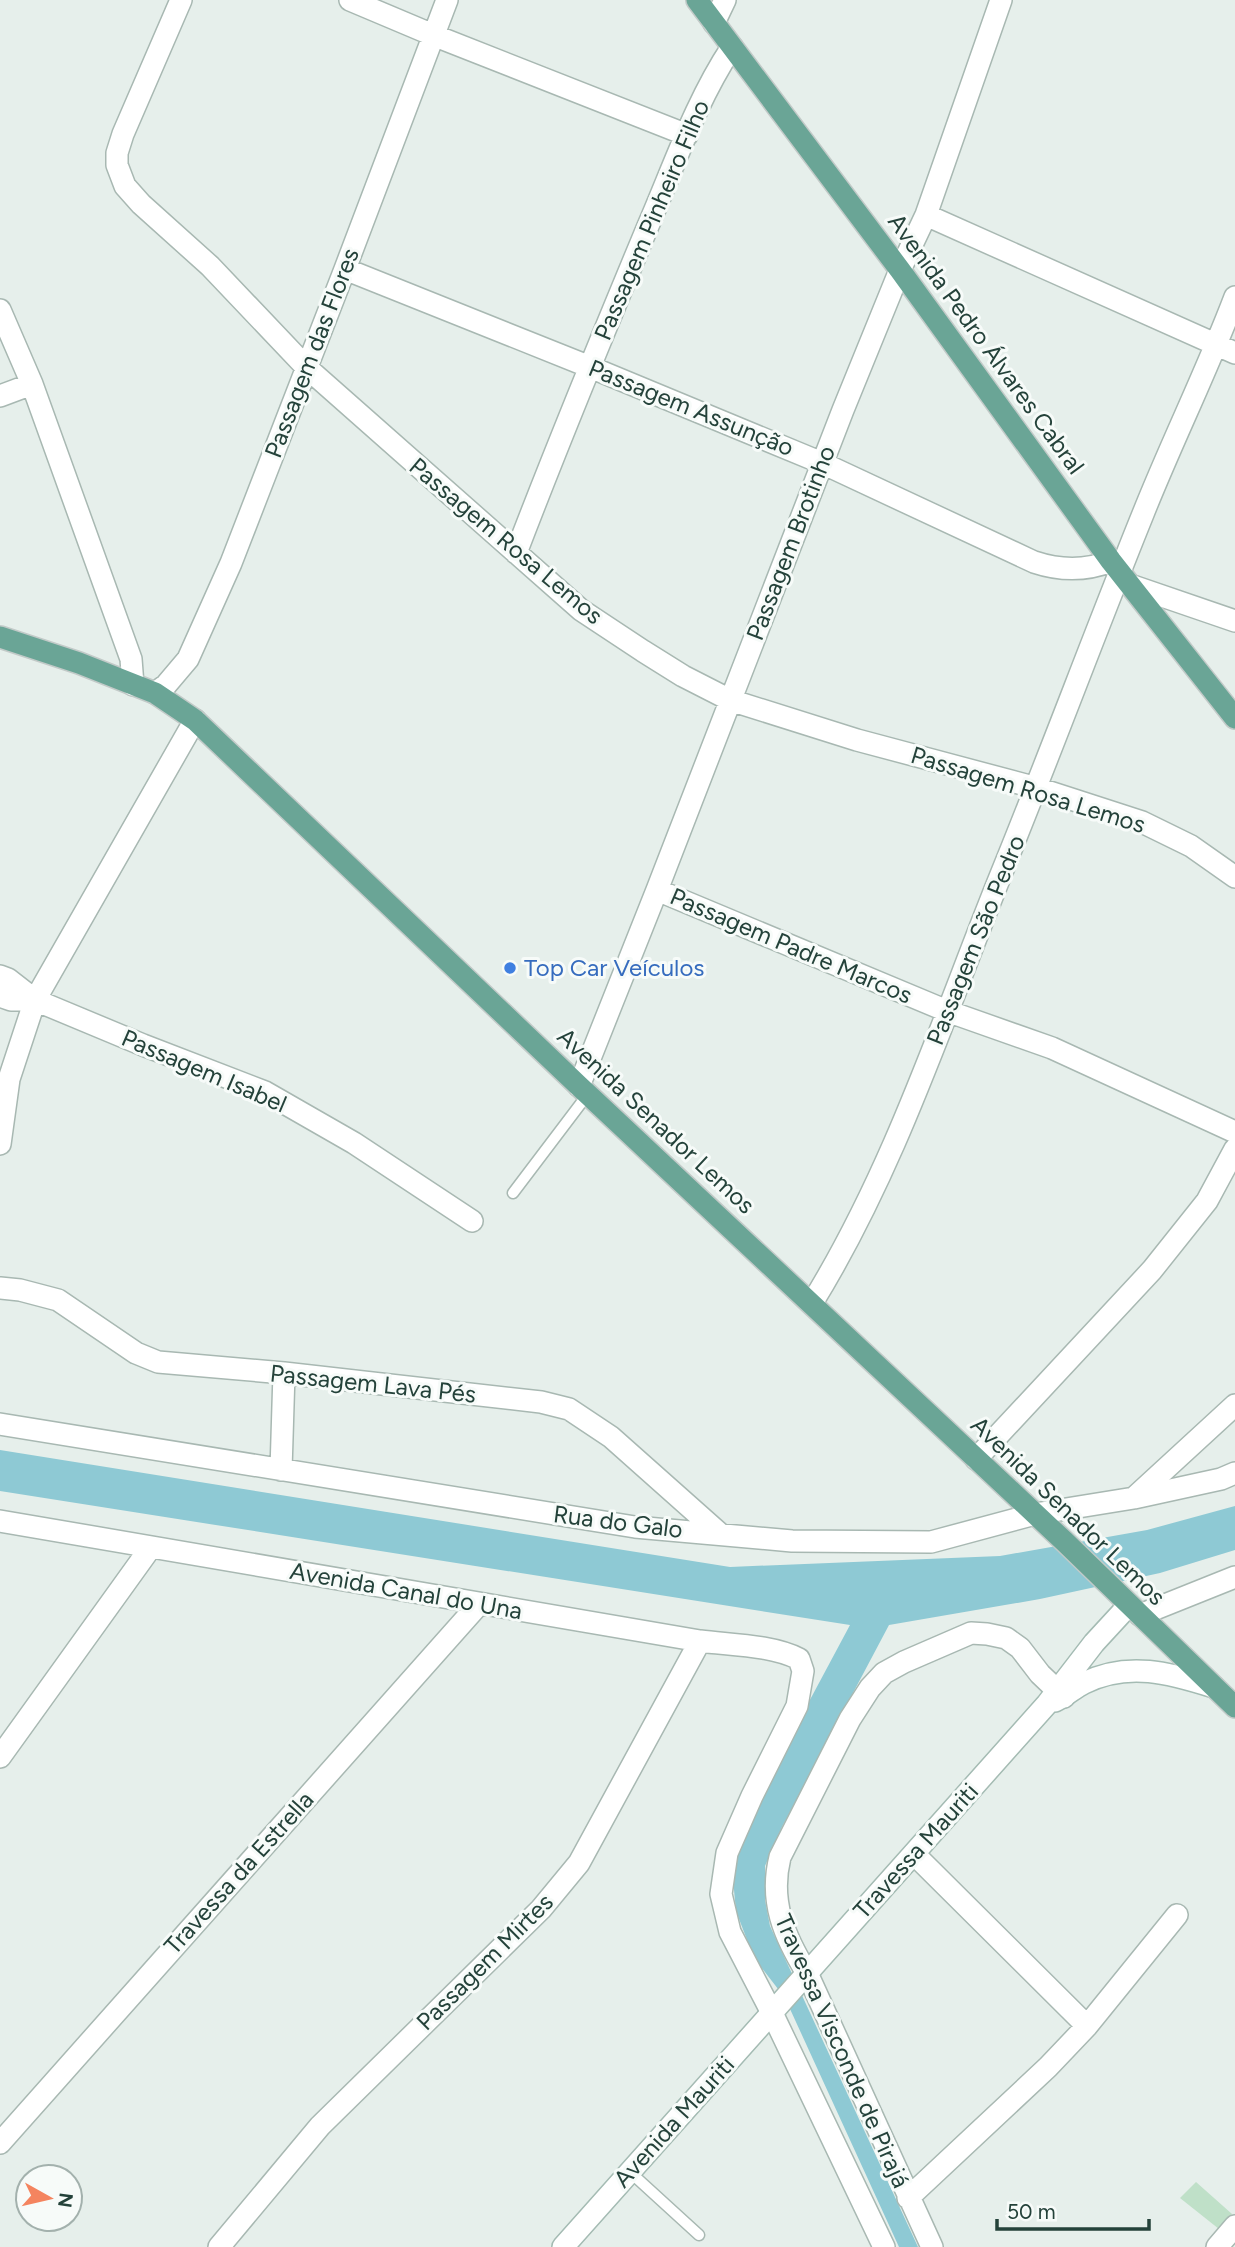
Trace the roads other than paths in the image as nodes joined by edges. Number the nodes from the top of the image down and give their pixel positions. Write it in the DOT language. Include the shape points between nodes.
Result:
graph roads {
  1 [pos="181,0"];
  2 [pos="350,0"];
  3 [pos="447,0"];
  4 [pos="697,0"];
  5 [pos="725,0"];
  6 [pos="1001,0"];
  7 [pos="714,23"];
  8 [pos="433,35"];
  9 [pos="732,47"];
  10 [pos="687,135"];
  11 [pos="926,215"];
  12 [pos="345,269"];
  13 [pos="900,270"];
  14 [pos="1235,297"];
  15 [pos="0,310"];
  16 [pos="1226,349"];
  17 [pos="306,367"];
  18 [pos="590,367"];
  19 [pos="32,384"];
  20 [pos="0,396"];
  21 [pos="822,463"];
  22 [pos="516,553"];
  23 [pos="1120,572"];
  24 [pos="1235,621"];
  25 [pos="0,637"];
  26 [pos="133,685"];
  27 [pos="155,693"];
  28 [pos="730,700"];
  29 [pos="1235,718"];
  30 [pos="195,720"];
  31 [pos="1037,788"];
  32 [pos="1235,877"];
  33 [pos="657,890"];
  34 [pos="0,976"];
  35 [pos="0,996"];
  36 [pos="35,1000"];
  37 [pos="947,1011"];
  38 [pos="5,1078"];
  39 [pos="583,1090"];
  40 [pos="1235,1132"];
  41 [pos="0,1144"];
  42 [pos="1235,1149"];
  43 [pos="513,1193"];
  44 [pos="472,1221"];
  45 [pos="0,1288"];
  46 [pos="812,1303"];
  47 [pos="285,1373"];
  48 [pos="1235,1405"];
  49 [pos="0,1424"];
  50 [pos="976,1459"];
  51 [pos="281,1470"];
  52 [pos="1235,1474"];
  53 [pos="1134,1498"];
  54 [pos="1035,1514"];
  55 [pos="0,1521"];
  56 [pos="719,1533"];
  57 [pos="150,1547"];
  58 [pos="1235,1577"];
  59 [pos="479,1604"];
  60 [pos="1129,1605"];
  61 [pos="700,1641"];
  62 [pos="803,1671"];
  63 [pos="1214,1687"];
  64 [pos="1056,1697"];
  65 [pos="1235,1707"];
  66 [pos="0,1756"];
  67 [pos="914,1854"];
  68 [pos="1177,1915"];
  69 [pos="805,1975"];
  70 [pos="779,2005"];
  71 [pos="1087,2026"];
  72 [pos="0,2143"];
  73 [pos="630,2172"];
  74 [pos="908,2198"];
  75 [pos="1235,2226"];
  76 [pos="699,2235"];
  77 [pos="219,2247"];
  78 [pos="563,2247"];
  79 [pos="884,2247"];
  80 [pos="932,2247"];
  81 [pos="1217,2247"];
  1 -- 17 [label="street, Passagem Rosa Lemos" via="123,134 117,165 125,186 141,204 210,266"];
  2 -- 8 [label="street"];
  3 -- 8 [label="street, Passagem das Flores"];
  4 -- 7 [label="main road, Avenida Pedro Álvares Cabral"];
  5 -- 7 [label="street"];
  6 -- 11 [label="street, Passagem Brotinho"];
  7 -- 9 [label="main road, Avenida Pedro Álvares Cabral"];
  8 -- 10 [label="street"];
  8 -- 12 [label="street, Passagem das Flores"];
  9 -- 10 [label="street, Passagem Pinheiro Filho"];
  9 -- 13 [label="main road, Avenida Pedro Álvares Cabral"];
  10 -- 18 [label="street, Passagem Pinheiro Filho"];
  11 -- 13 [label="street, Passagem Brotinho"];
  11 -- 16 [label="street"];
  12 -- 17 [label="street, Passagem das Flores"];
  12 -- 18 [label="street, Passagem Assunção"];
  13 -- 21 [label="street, Passagem Brotinho"];
  13 -- 23 [label="main road, Avenida Pedro Álvares Cabral"];
  14 -- 16 [label="street, Passagem São Pedro"];
  15 -- 19 [label="street"];
  16 -- 23 [label="street, Passagem São Pedro" via="1160,472"];
  17 -- 22 [label="street, Passagem Rosa Lemos"];
  17 -- 27 [label="street, Passagem das Flores" via="197,642 177,673"];
  18 -- 21 [label="street, Passagem Assunção"];
  18 -- 22 [label="street, Passagem Pinheiro Filho"];
  19 -- 20 [label="street"];
  19 -- 26 [label="street" via="131,659"];
  21 -- 23 [label="street, Passagem Assunção" via="1034,562"];
  21 -- 28 [label="street, Passagem Brotinho"];
  22 -- 28 [label="street, Passagem Rosa Lemos" via="581,610 683,676"];
  23 -- 24 [label="street"];
  23 -- 29 [label="main road, Avenida Pedro Álvares Cabral"];
  23 -- 31 [label="street, Passagem São Pedro"];
  25 -- 26 [label="main road, Avenida Senador Lemos"];
  26 -- 27 [label="main road, Avenida Senador Lemos"];
  27 -- 30 [label="main road, Avenida Senador Lemos"];
  28 -- 31 [label="street, Passagem Rosa Lemos"];
  28 -- 33 [label="street, Passagem Brotinho"];
  30 -- 36 [label="street"];
  30 -- 39 [label="main road, Avenida Senador Lemos"];
  31 -- 32 [label="street, Passagem Rosa Lemos" via="1142,822 1191,846"];
  31 -- 37 [label="street, Passagem São Pedro"];
  33 -- 37 [label="street, Passagem Padre Marcos"];
  33 -- 39 [label="street, Passagem Brotinho"];
  34 -- 36 [label="street, Passagem Isabel"];
  35 -- 36 [label="street, Passagem Isabel"];
  36 -- 38 [label="street"];
  36 -- 44 [label="street, Passagem Isabel" via="265,1092 354,1143"];
  37 -- 40 [label="street, Passagem Padre Marcos" via="1052,1048"];
  37 -- 46 [label="street, Passagem São Pedro" via="888,1161"];
  38 -- 41 [label="street"];
  39 -- 43 [label="lane"];
  39 -- 46 [label="main road, Avenida Senador Lemos"];
  42 -- 50 [label="street" via="1207,1201 1152,1270"];
  45 -- 47 [label="street, Passagem Lava Pés" via="58,1300 136,1353 158,1362"];
  46 -- 50 [label="main road, Avenida Senador Lemos"];
  47 -- 51 [label="street"];
  47 -- 56 [label="street, Passagem Lava Pés" via="569,1409 611,1437"];
  48 -- 53 [label="street"];
  49 -- 51 [label="street, Rua do Galo"];
  50 -- 54 [label="main road, Avenida Senador Lemos"];
  51 -- 56 [label="street, Rua do Galo" via="635,1527"];
  52 -- 53 [label="street, Rua do Galo"];
  53 -- 54 [label="street, Rua do Galo"];
  54 -- 56 [label="street, Rua do Galo" via="931,1542 792,1541"];
  54 -- 60 [label="main road, Avenida Senador Lemos"];
  55 -- 57 [label="street, Avenida Canal do Una"];
  57 -- 59 [label="street, Avenida Canal do Una"];
  57 -- 66 [label="street"];
  58 -- 60 [label="street"];
  59 -- 61 [label="street, Avenida Canal do Una"];
  59 -- 72 [label="street, Travessa da Estrella"];
  60 -- 63 [label="main road, Avenida Senador Lemos"];
  60 -- 64 [label="street, Travessa Mauriti" via="1094,1643"];
  61 -- 62 [label="street, Avenida Canal do Una" via="788,1653 799,1659"];
  61 -- 77 [label="street, Passagem Mirtes" via="579,1863 541,1909 320,2126"];
  62 -- 70 [label="street, Travessa Visconde de Pirajá" via="797,1706 727,1853 721,1894 730,1932"];
  63 -- 64 [label="street, Travessa Mauriti" via="1178,1675 1129,1670 1107,1674"];
  63 -- 65 [label="main road, Avenida Senador Lemos"];
  64 -- 67 [label="street, Travessa Mauriti"];
  64 -- 69 [label="street, Travessa Visconde de Pirajá" via="1020,1648 1006,1638 971,1633 904,1662 870,1688 832,1753 780,1857 776,1874 778,1911"];
  67 -- 69 [label="street, Travessa Mauriti"];
  67 -- 71 [label="street"];
  68 -- 71 [label="street"];
  69 -- 70 [label="street, Travessa Mauriti"];
  69 -- 74 [label="street, Travessa Visconde de Pirajá"];
  70 -- 73 [label="street, Avenida Mauriti"];
  70 -- 79 [label="street, Travessa Visconde de Pirajá"];
  71 -- 74 [label="street"];
  73 -- 76 [label="lane"];
  73 -- 78 [label="street, Avenida Mauriti"];
  74 -- 80 [label="street, Travessa Visconde de Pirajá"];
  75 -- 81 [label="street"];
}
